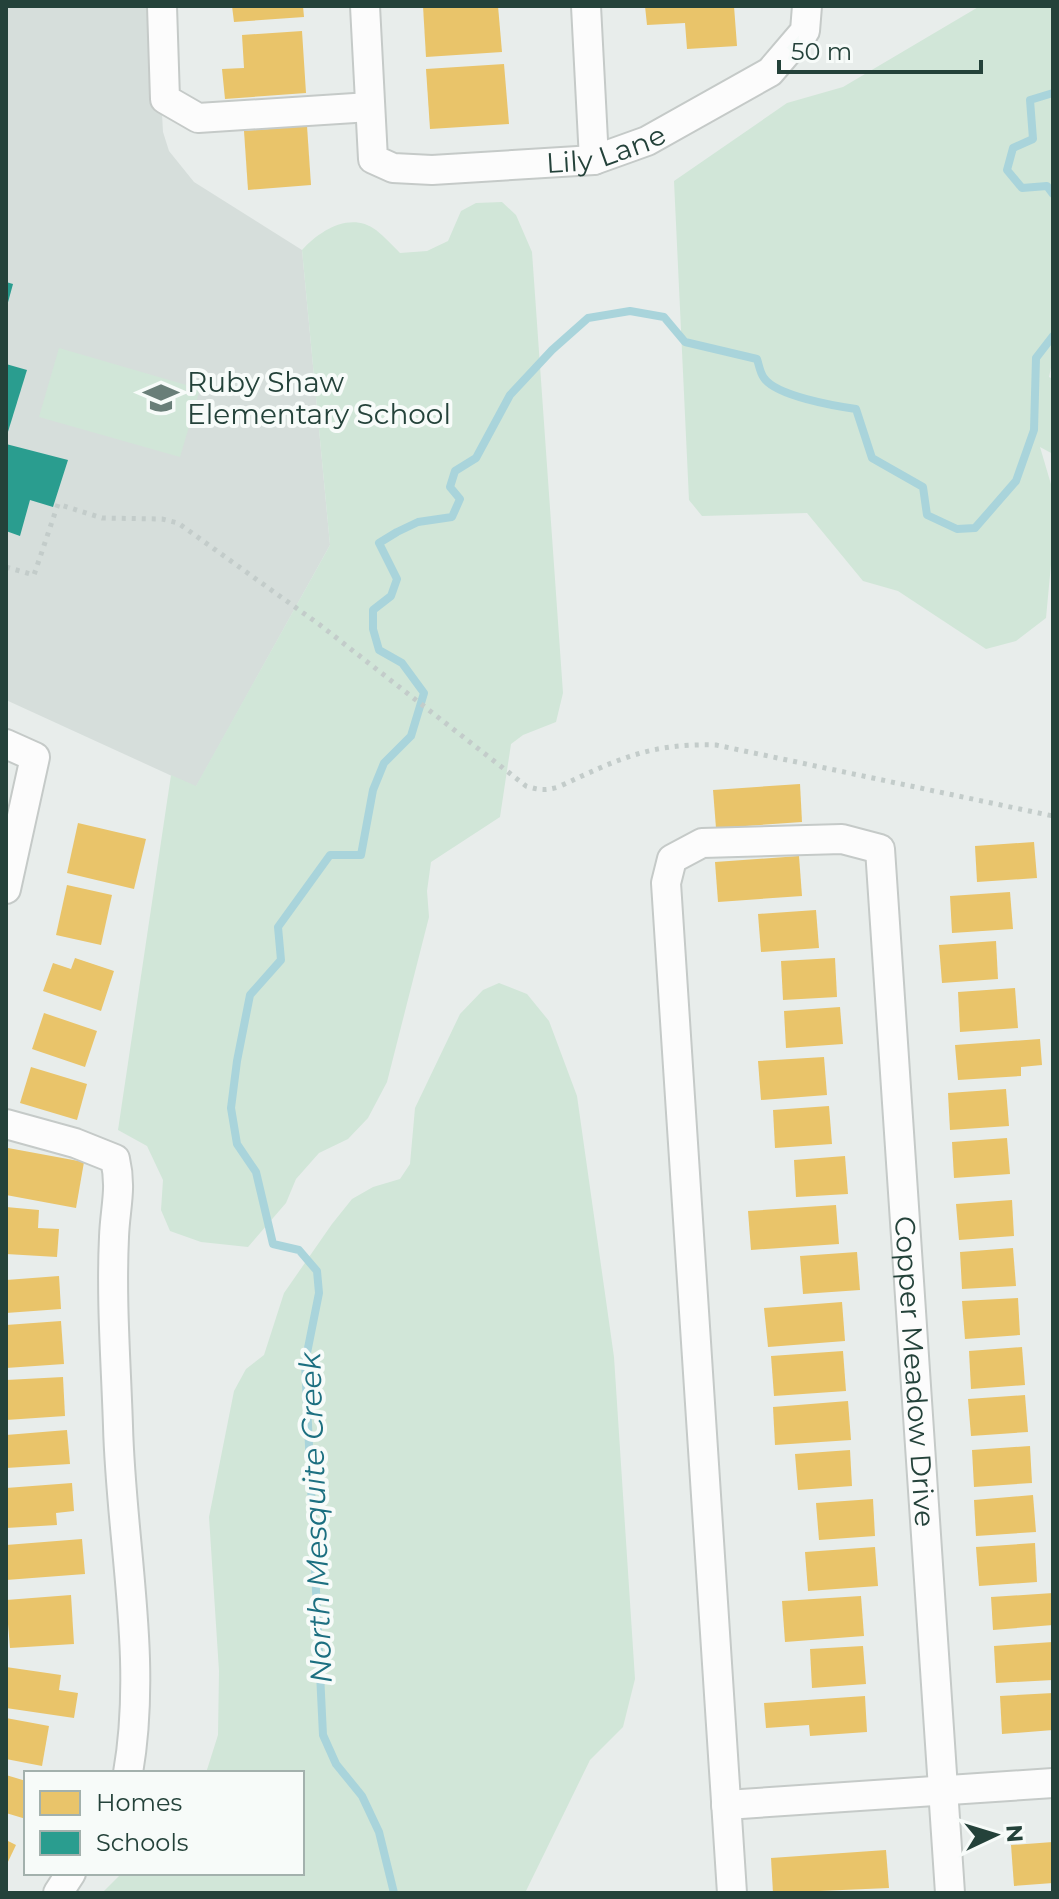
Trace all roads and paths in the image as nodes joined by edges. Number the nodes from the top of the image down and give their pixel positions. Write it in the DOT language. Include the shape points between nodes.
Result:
graph roads {
  1 [pos="162,6"];
  2 [pos="365,6"];
  3 [pos="586,6"];
  4 [pos="806,19"];
  5 [pos="370,107"];
  6 [pos="594,160"];
  7 [pos="6,567"];
  8 [pos="6,744"];
  9 [pos="1053,816"];
  10 [pos="6,889"];
  11 [pos="6,1124"];
  12 [pos="128,1771"];
  13 [pos="1053,1783"];
  14 [pos="943,1791"];
  15 [pos="726,1805"];
  16 [pos="70,1875"];
  17 [pos="58,1893"];
  18 [pos="732,1893"];
  19 [pos="950,1893"];
  1 -- 5 [label="street" via="165,99 198,118"];
  2 -- 5 [label="street"];
  3 -- 6 [label="street"];
  4 -- 6 [label="street, Lily Lane" via="770,72 647,141"];
  5 -- 6 [label="street, Lily Lane" via="373,159 393,168"];
  7 -- 9 [label="path" via="34,575 58,504 102,518 178,523 320,625 526,786 546,791 632,754 669,746 716,745"];
  8 -- 10 [label="street" via="35,757"];
  11 -- 12 [label="street" via="115,1159 120,1181 114,1237 118,1431 136,1663"];
  13 -- 14 [label="street"];
  14 -- 15 [label="street"];
  14 -- 15 [label="street, Copper Meadow Drive" via="880,849 842,839 702,843 672,859 666,883"];
  14 -- 19 [label="street, Copper Meadow Drive"];
  15 -- 18 [label="street"];
  16 -- 17 [label="street"];
}
